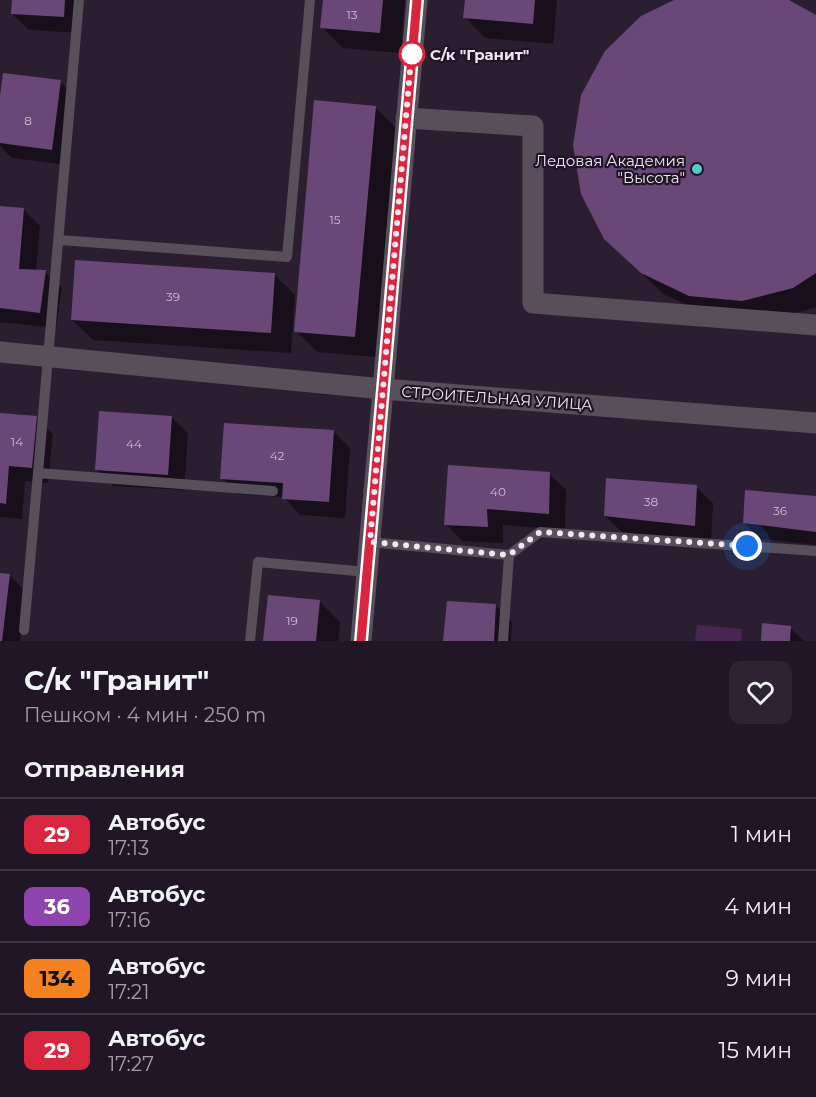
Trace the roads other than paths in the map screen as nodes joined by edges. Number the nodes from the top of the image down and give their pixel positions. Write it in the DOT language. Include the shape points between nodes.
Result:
graph roads {
  1 [pos="79,0"];
  2 [pos="310,0"];
  3 [pos="417,0"];
  4 [pos="406,118"];
  5 [pos="60,240"];
  6 [pos="816,325"];
  7 [pos="0,352"];
  8 [pos="48,356"];
  9 [pos="383,389"];
  10 [pos="816,423"];
  11 [pos="38,474"];
  12 [pos="273,491"];
  13 [pos="370,542"];
  14 [pos="816,551"];
  15 [pos="509,555"];
  16 [pos="367,572"];
  17 [pos="24,630"];
  18 [pos="250,641"];
  19 [pos="361,641"];
  20 [pos="503,641"];
  1 -- 5 [label="lane"];
  2 -- 5 [label="lane" via="287,257"];
  3 -- 4 [label="street"];
  4 -- 6 [label="street" via="533,126 533,303"];
  4 -- 9 [label="street"];
  5 -- 8 [label="lane"];
  7 -- 8 [label="street, СТРОИТЕЛЬНАЯ УЛИЦА"];
  8 -- 9 [label="street, СТРОИТЕЛЬНАЯ УЛИЦА"];
  8 -- 11 [label="lane"];
  9 -- 10 [label="street, СТРОИТЕЛЬНАЯ УЛИЦА"];
  9 -- 13 [label="street"];
  11 -- 12 [label="lane"];
  11 -- 17 [label="lane"];
  13 -- 15 [label="lane"];
  13 -- 16 [label="street"];
  14 -- 15 [label="lane" via="540,532"];
  15 -- 20 [label="lane"];
  16 -- 18 [label="lane" via="258,562"];
  16 -- 19 [label="street"];
}
